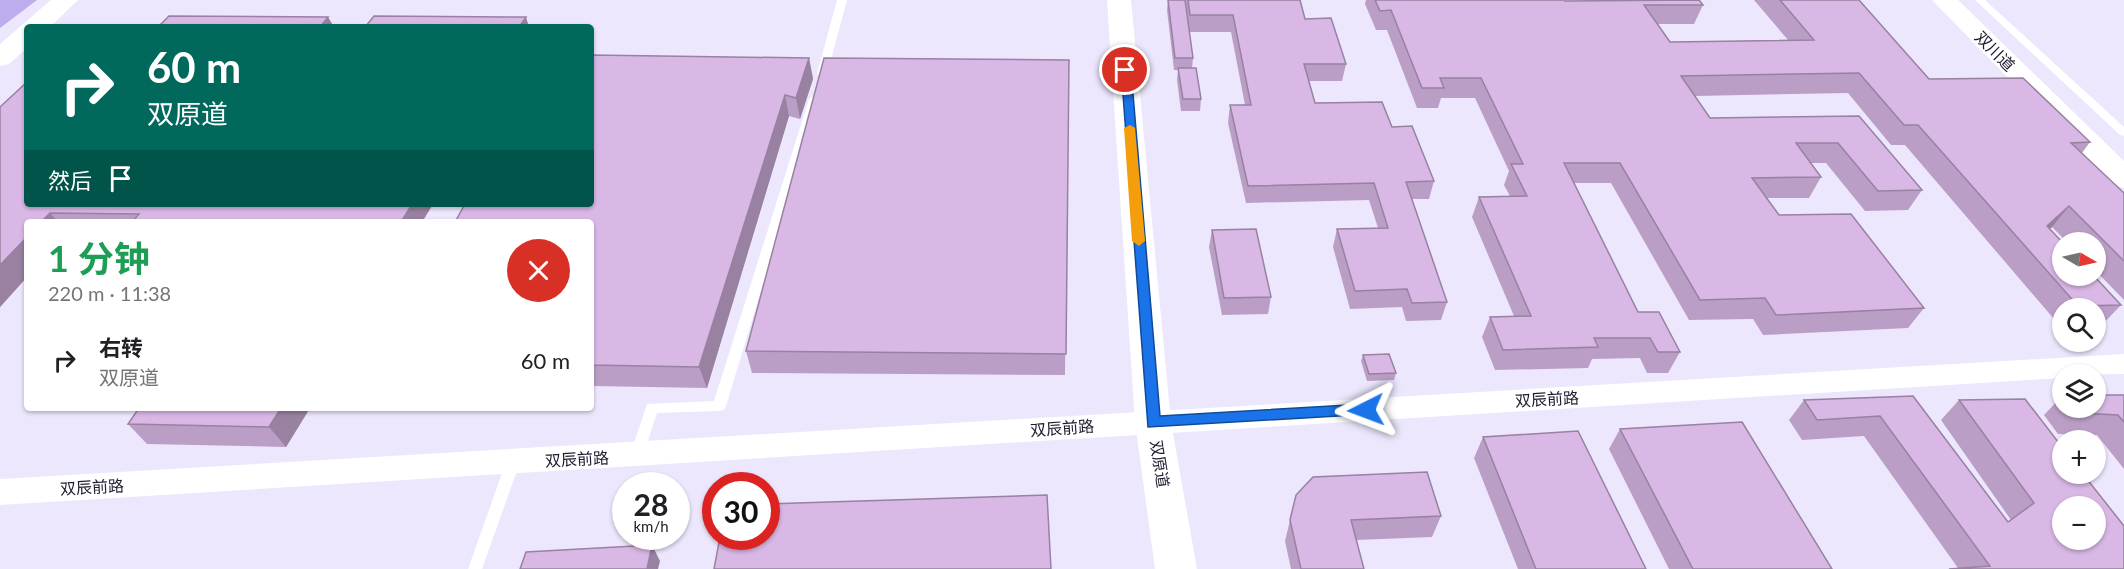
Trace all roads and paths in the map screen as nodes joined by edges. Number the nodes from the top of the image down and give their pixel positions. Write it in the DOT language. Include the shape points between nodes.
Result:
graph roads {
  1 [pos="66,0"];
  2 [pos="842,0"];
  3 [pos="1119,0"];
  4 [pos="1944,0"];
  5 [pos="1980,0"];
  6 [pos="38,24"];
  7 [pos="24,37"];
  8 [pos="0,58"];
  9 [pos="2124,133"];
  10 [pos="2124,178"];
  11 [pos="2124,364"];
  12 [pos="1153,422"];
  13 [pos="637,455"];
  14 [pos="513,462"];
  15 [pos="0,492"];
  16 [pos="475,569"];
  17 [pos="1176,569"];
  1 -- 6 [label="main road"];
  2 -- 13 [label="lane" via="719,406 652,408"];
  3 -- 12 [label="main road, 双原道"];
  4 -- 10 [label="main road, 双川道"];
  5 -- 9 [label="lane"];
  7 -- 8 [label="main road"];
  11 -- 12 [label="street, 双辰前路"];
  12 -- 13 [label="street, 双辰前路"];
  12 -- 17 [label="main road, 双原道"];
  13 -- 14 [label="street, 双辰前路"];
  14 -- 15 [label="street, 双辰前路"];
  14 -- 16 [label="lane"];
}
